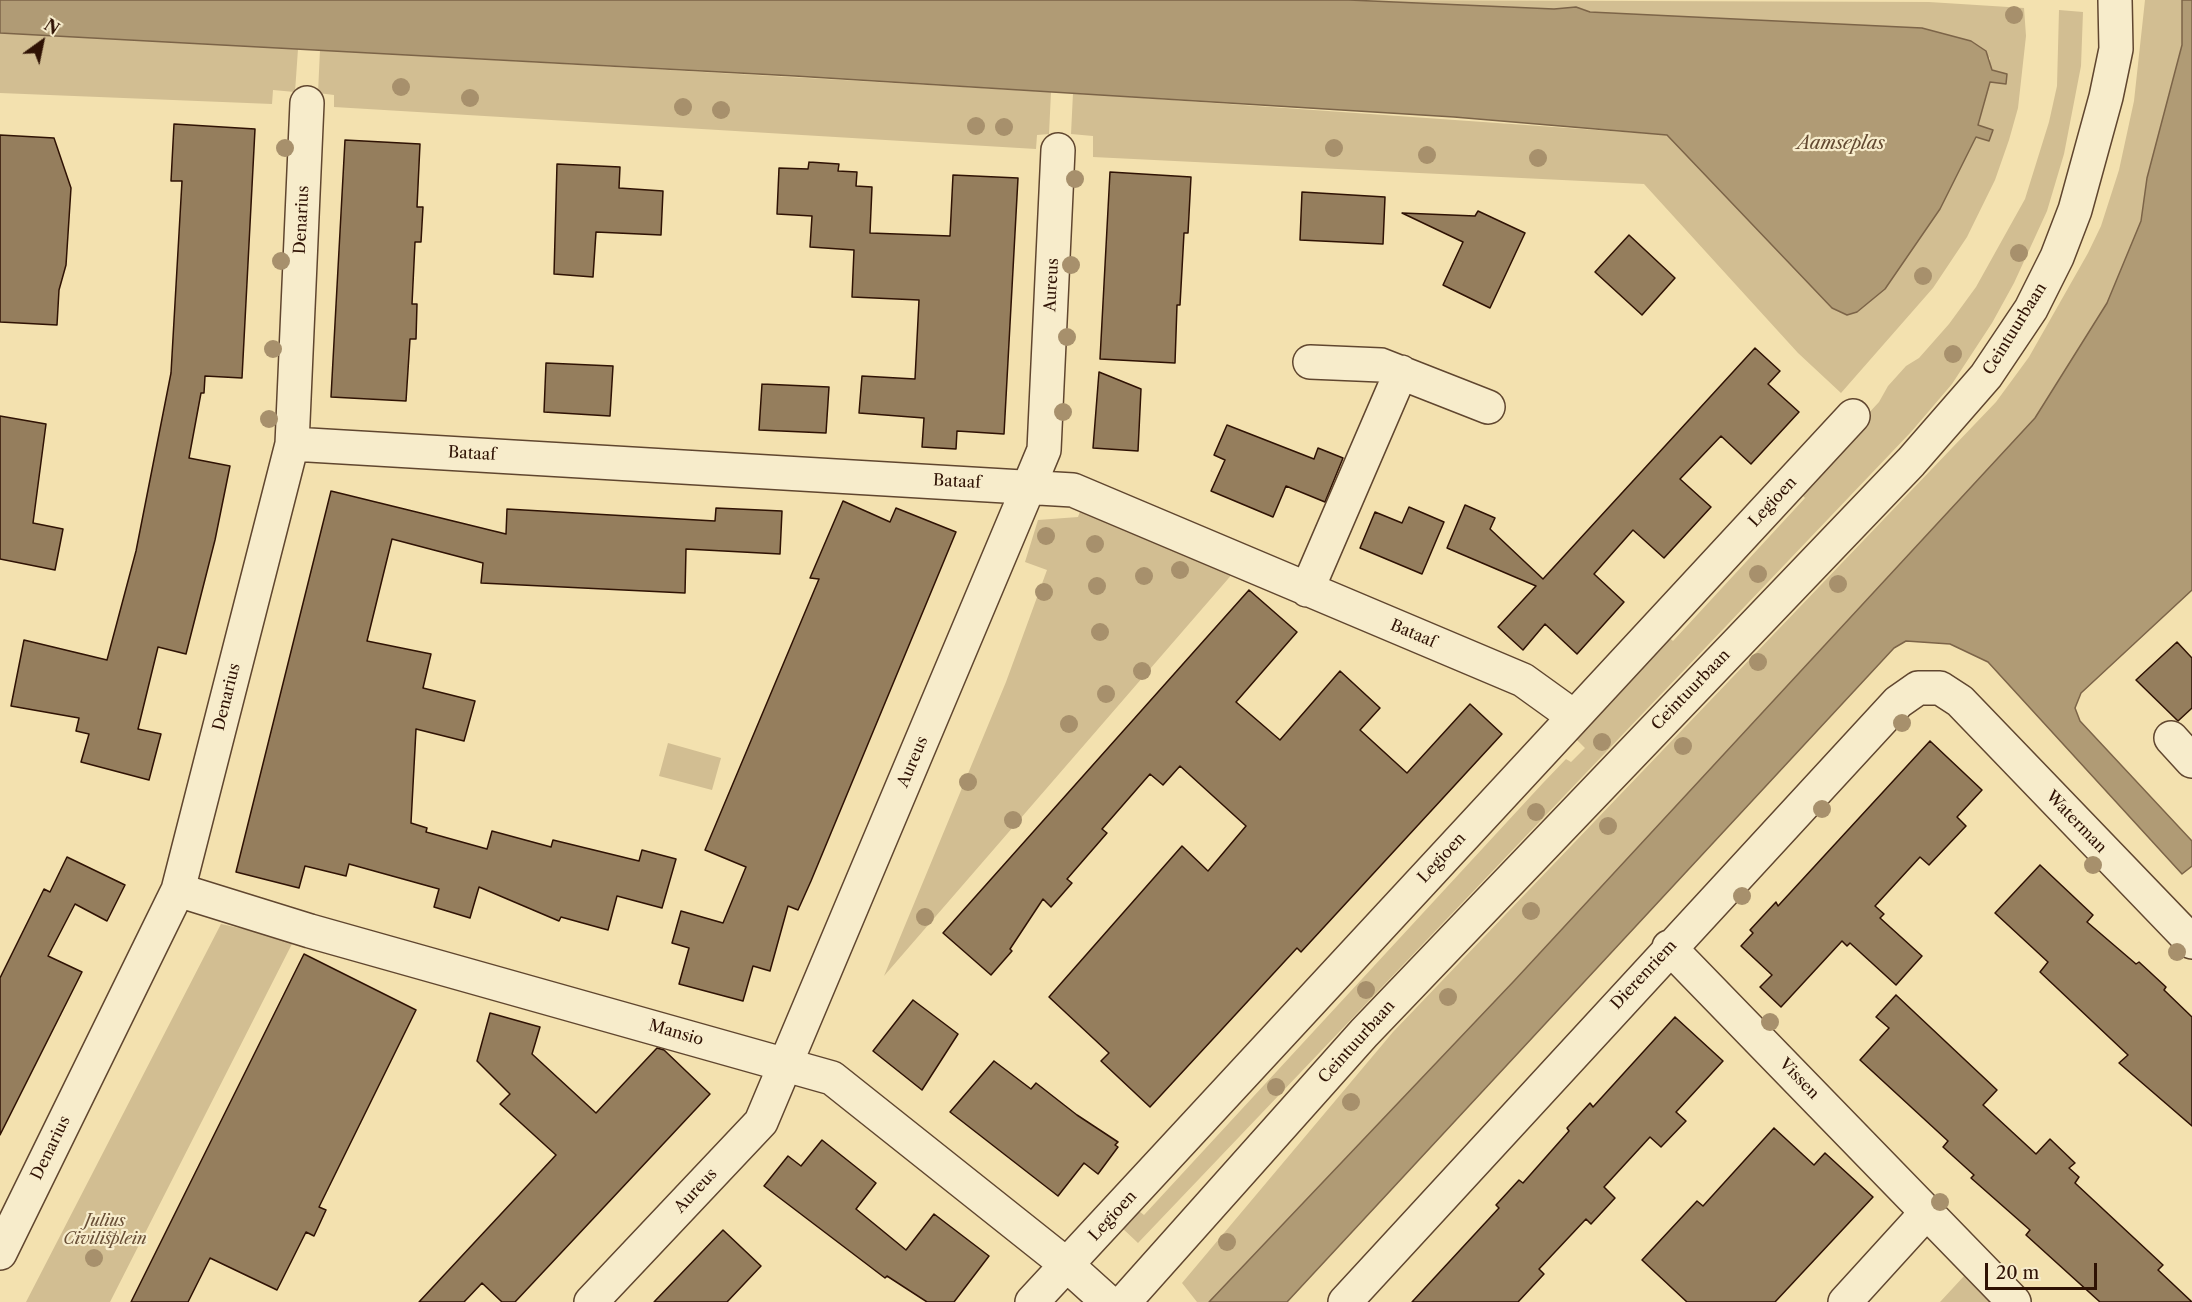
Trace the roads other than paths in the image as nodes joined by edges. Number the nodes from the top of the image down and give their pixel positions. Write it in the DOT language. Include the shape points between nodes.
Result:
graph roads {
  1 [pos="2115,0"];
  2 [pos="307,103"];
  3 [pos="1058,150"];
  4 [pos="1310,362"];
  5 [pos="1401,372"];
  6 [pos="1488,407"];
  7 [pos="1853,416"];
  8 [pos="292,444"];
  9 [pos="1029,486"];
  10 [pos="1307,590"];
  11 [pos="1960,701"];
  12 [pos="1573,717"];
  13 [pos="178,890"];
  14 [pos="2189,932"];
  15 [pos="1670,947"];
  16 [pos="787,1064"];
  17 [pos="1927,1212"];
  18 [pos="0,1253"];
  19 [pos="1067,1265"];
  20 [pos="591,1302"];
  21 [pos="1032,1302"];
  22 [pos="1108,1302"];
  23 [pos="1124,1302"];
  24 [pos="1345,1302"];
  25 [pos="1845,1302"];
  26 [pos="2013,1302"];
  1 -- 23 [label="street, Ceintuurbaan" via="2116,49 2075,210 2031,309 1986,376 1911,462 1364,1033"];
  2 -- 8 [label="street, Denarius"];
  3 -- 9 [label="street, Aureus" via="1044,450"];
  4 -- 5 [label="street" via="1381,365"];
  5 -- 6 [label="street"];
  5 -- 10 [label="street"];
  7 -- 12 [label="street, Legioen"];
  8 -- 9 [label="street, Bataaf"];
  8 -- 13 [label="street, Denarius"];
  9 -- 10 [label="street, Bataaf" via="1073,490"];
  9 -- 16 [label="street, Aureus"];
  10 -- 12 [label="street, Bataaf" via="1523,680"];
  11 -- 14 [label="street, Waterman"];
  11 -- 15 [label="street, Dierenriem" via="1949,692 1929,686 1918,688 1898,702"];
  12 -- 19 [label="street, Legioen"];
  13 -- 16 [label="street, Mansio" via="310,931"];
  13 -- 18 [label="street, Denarius"];
  15 -- 17 [label="street, Vissen"];
  15 -- 24 [label="street, Dierenriem"];
  16 -- 19 [label="street, Mansio" via="832,1078"];
  16 -- 20 [label="street, Aureus" via="761,1122"];
  17 -- 25 [label="street"];
  17 -- 26 [label="street, Vissen"];
  19 -- 21 [label="street, Legioen"];
  19 -- 22 [label="street, Mansio"];
}
